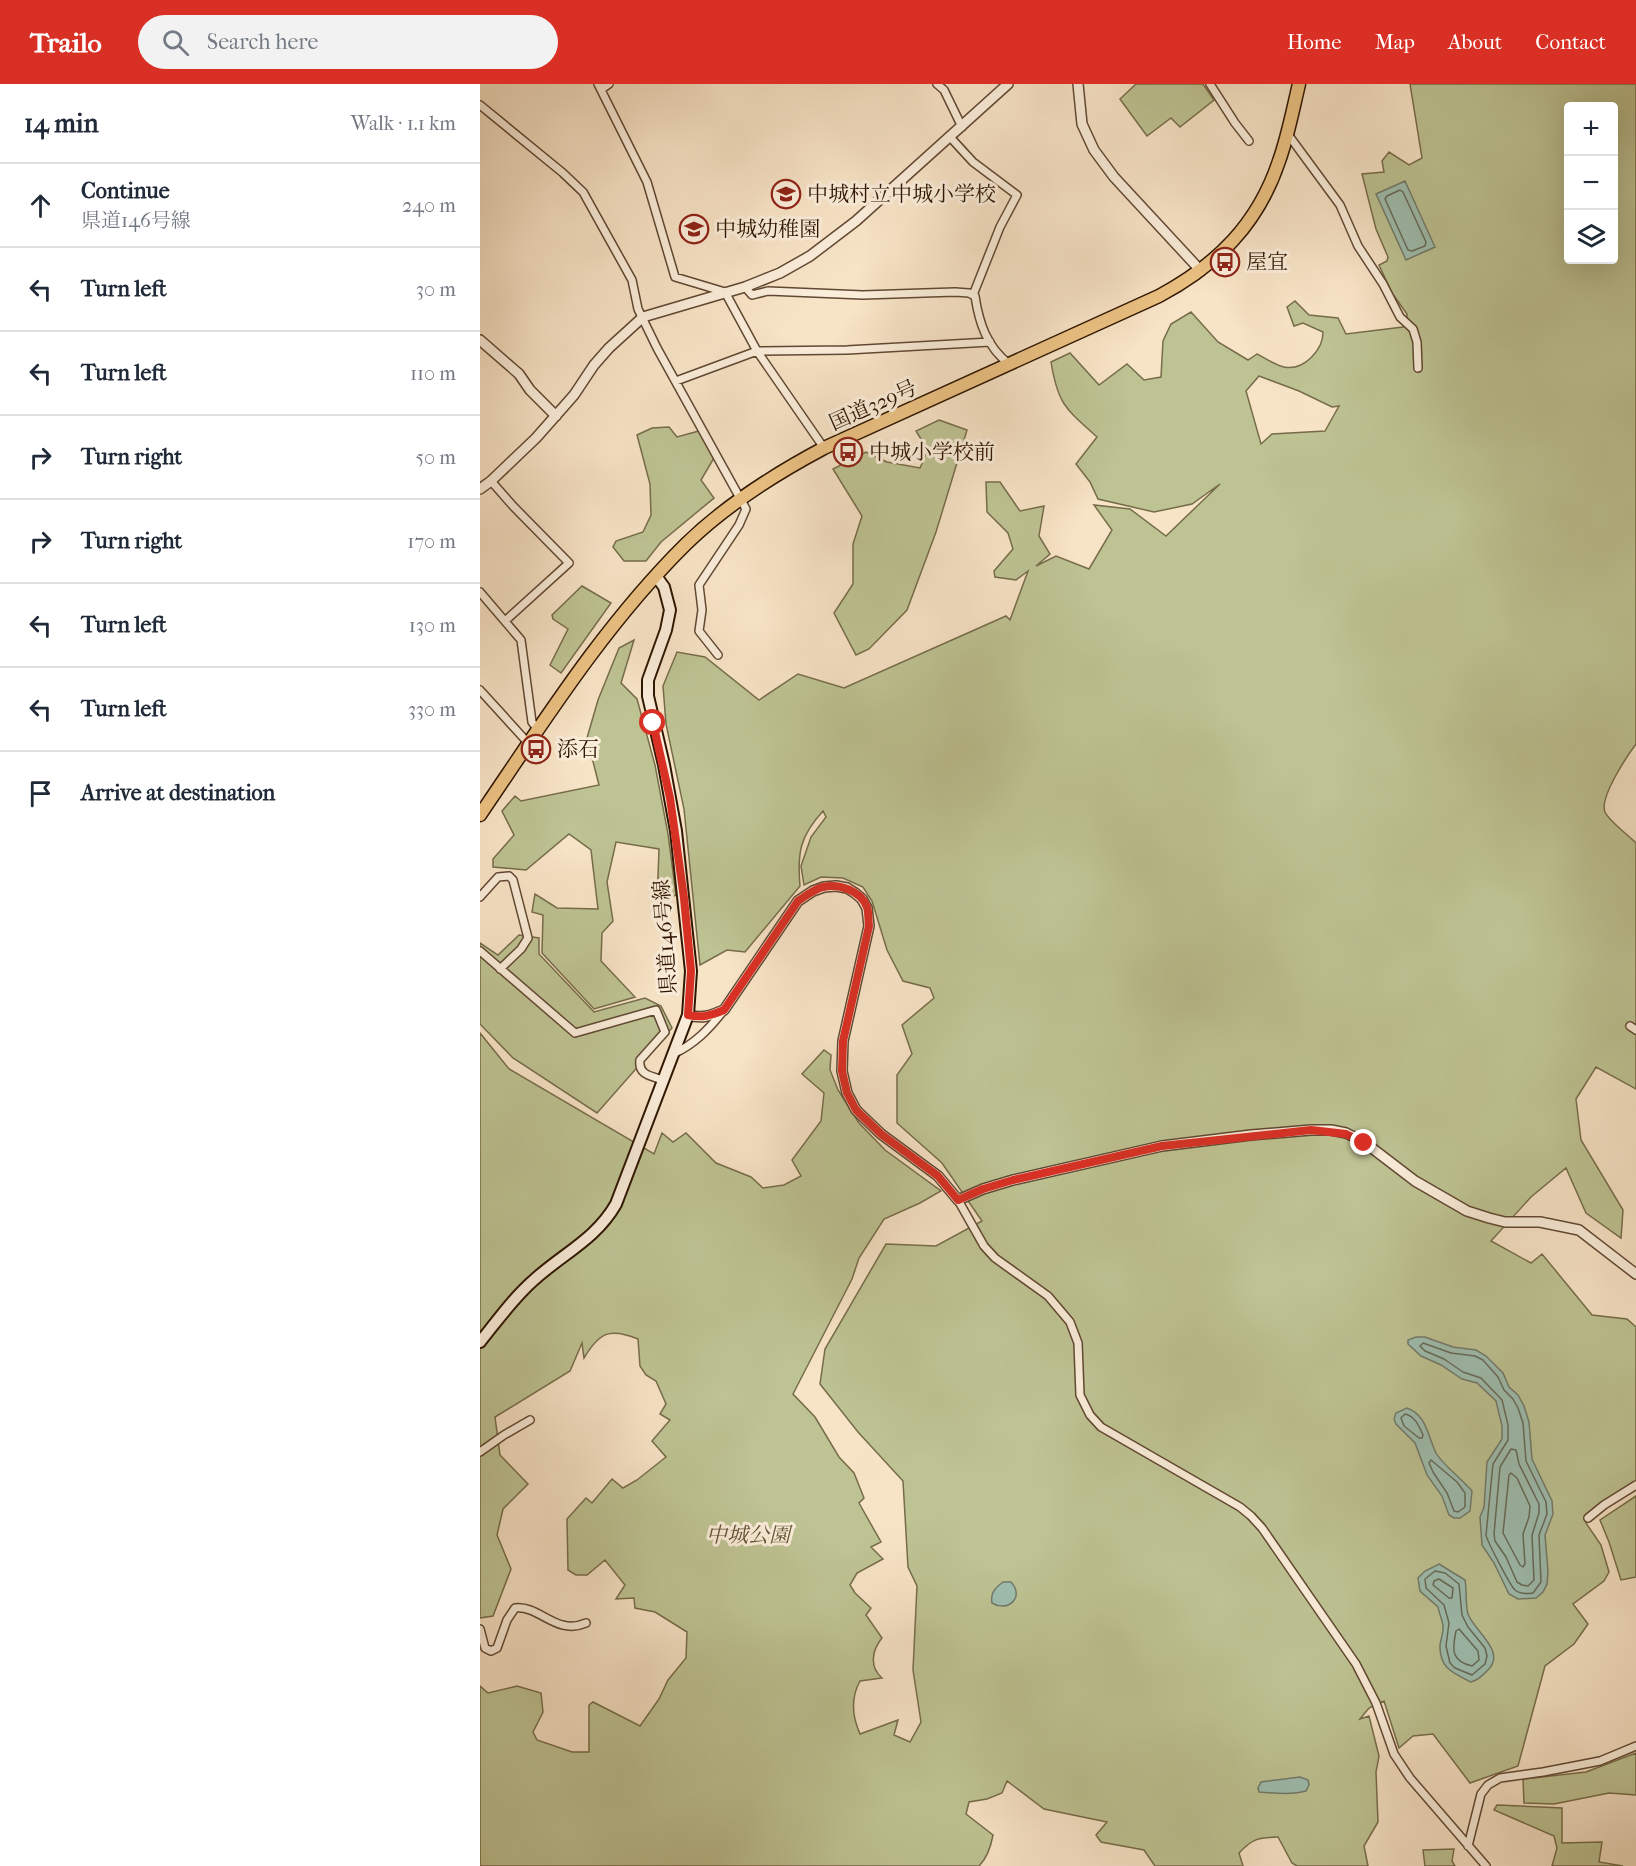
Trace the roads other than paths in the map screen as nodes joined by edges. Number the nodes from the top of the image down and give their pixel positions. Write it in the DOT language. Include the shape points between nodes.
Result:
graph roads {
  1 [pos="609,84"];
  2 [pos="936,84"];
  3 [pos="1008,84"];
  4 [pos="1078,84"];
  5 [pos="1210,84"];
  6 [pos="1299,84"];
  7 [pos="600,87"];
  8 [pos="480,105"];
  9 [pos="962,127"];
  10 [pos="1287,133"];
  11 [pos="950,137"];
  12 [pos="1249,141"];
  13 [pos="1200,271"];
  14 [pos="745,287"];
  15 [pos="725,292"];
  16 [pos="973,295"];
  17 [pos="643,317"];
  18 [pos="480,340"];
  19 [pos="990,342"];
  20 [pos="757,351"];
  21 [pos="1009,364"];
  22 [pos="1418,368"];
  23 [pos="676,381"];
  24 [pos="556,416"];
  25 [pos="824,448"];
  26 [pos="491,481"];
  27 [pos="480,489"];
  28 [pos="741,498"];
  29 [pos="656,576"];
  30 [pos="480,592"];
  31 [pos="505,621"];
  32 [pos="718,656"];
  33 [pos="480,690"];
  34 [pos="538,730"];
  35 [pos="529,744"];
  36 [pos="480,815"];
  37 [pos="480,897"];
  38 [pos="480,951"];
  39 [pos="501,969"];
  40 [pos="724,1010"];
  41 [pos="688,1015"];
  42 [pos="673,1054"];
  43 [pos="663,1080"];
  44 [pos="958,1200"];
  45 [pos="1636,1274"];
  46 [pos="480,1342"];
  47 [pos="530,1420"];
  48 [pos="480,1452"];
  49 [pos="1636,1485"];
  50 [pos="1588,1518"];
  51 [pos="586,1623"];
  52 [pos="480,1629"];
  53 [pos="1636,1746"];
  54 [pos="1468,1846"];
  55 [pos="1486,1866"];
  1 -- 7 [label="street"];
  2 -- 9 [label="street" via="944,90"];
  3 -- 9 [label="street"];
  4 -- 13 [label="street" via="1082,124 1094,150"];
  5 -- 12 [label="street"];
  6 -- 10 [label="highway, 国道329号"];
  7 -- 15 [label="street" via="647,182 675,277"];
  8 -- 17 [label="street" via="583,192 632,280"];
  9 -- 11 [label="street"];
  10 -- 13 [label="highway, 国道329号" via="1280,160 1256,210 1222,253"];
  10 -- 22 [label="street" via="1340,205 1358,246 1400,317 1413,330"];
  11 -- 14 [label="street" via="856,221 810,256"];
  11 -- 16 [label="street" via="973,162 1017,195"];
  13 -- 21 [label="highway, 国道329号" via="1159,296"];
  14 -- 15 [label="street"];
  14 -- 16 [label="street" via="752,295 768,291"];
  15 -- 17 [label="street"];
  15 -- 20 [label="street"];
  16 -- 19 [label="street"];
  17 -- 23 [label="street"];
  17 -- 24 [label="street" via="609,348"];
  18 -- 24 [label="street" via="519,374"];
  19 -- 20 [label="street"];
  19 -- 21 [label="street"];
  20 -- 23 [label="street"];
  20 -- 25 [label="street"];
  21 -- 25 [label="highway, 国道329号"];
  23 -- 28 [label="street"];
  24 -- 26 [label="street"];
  25 -- 28 [label="highway, 国道329号"];
  26 -- 27 [label="street"];
  26 -- 31 [label="street" via="569,563"];
  28 -- 29 [label="highway, 国道329号" via="687,543"];
  28 -- 32 [label="street" via="746,509 739,525 699,585 699,631"];
  29 -- 34 [label="highway, 国道329号" via="591,652"];
  29 -- 41 [label="main road, 県道146号線" via="664,587 670,610 648,680 648,696 678,853 691,971"];
  30 -- 31 [label="street"];
  31 -- 34 [label="street" via="521,640 532,722"];
  33 -- 35 [label="street"];
  34 -- 35 [label="highway, 国道329号"];
  35 -- 36 [label="highway, 国道329号"];
  37 -- 39 [label="street" via="500,875 513,880 528,938"];
  38 -- 39 [label="street"];
  39 -- 43 [label="street" via="575,1033 656,1010 665,1032 640,1060 640,1066 646,1075"];
  40 -- 41 [label="street" via="708,1017"];
  40 -- 42 [label="street" via="707,1032"];
  40 -- 44 [label="street" via="798,901 824,887 847,888 855,893 867,908 869,926 843,1041 842,1071 847,1093 856,1110 881,1134 938,1176"];
  41 -- 42 [label="main road, 県道146号線"];
  42 -- 43 [label="main road, 県道146号線"];
  43 -- 46 [label="main road, 県道146号線" via="608,1218 533,1280"];
  44 -- 45 [label="street" via="1013,1180 1162,1146 1331,1130 1364,1143 1415,1181 1467,1210 1505,1222 1540,1222 1579,1230"];
  44 -- 54 [label="street" via="995,1258 1048,1296 1070,1322 1078,1342 1080,1395 1101,1427 1240,1507 1262,1528 1356,1664 1376,1703 1394,1754"];
  47 -- 48 [label="street"];
  49 -- 50 [label="street"];
  51 -- 52 [label="street" via="567,1627 524,1607 515,1608 497,1648 490,1651 485,1648"];
  53 -- 54 [label="street" via="1600,1761 1500,1778 1488,1785 1481,1794"];
  54 -- 55 [label="street"];
}
